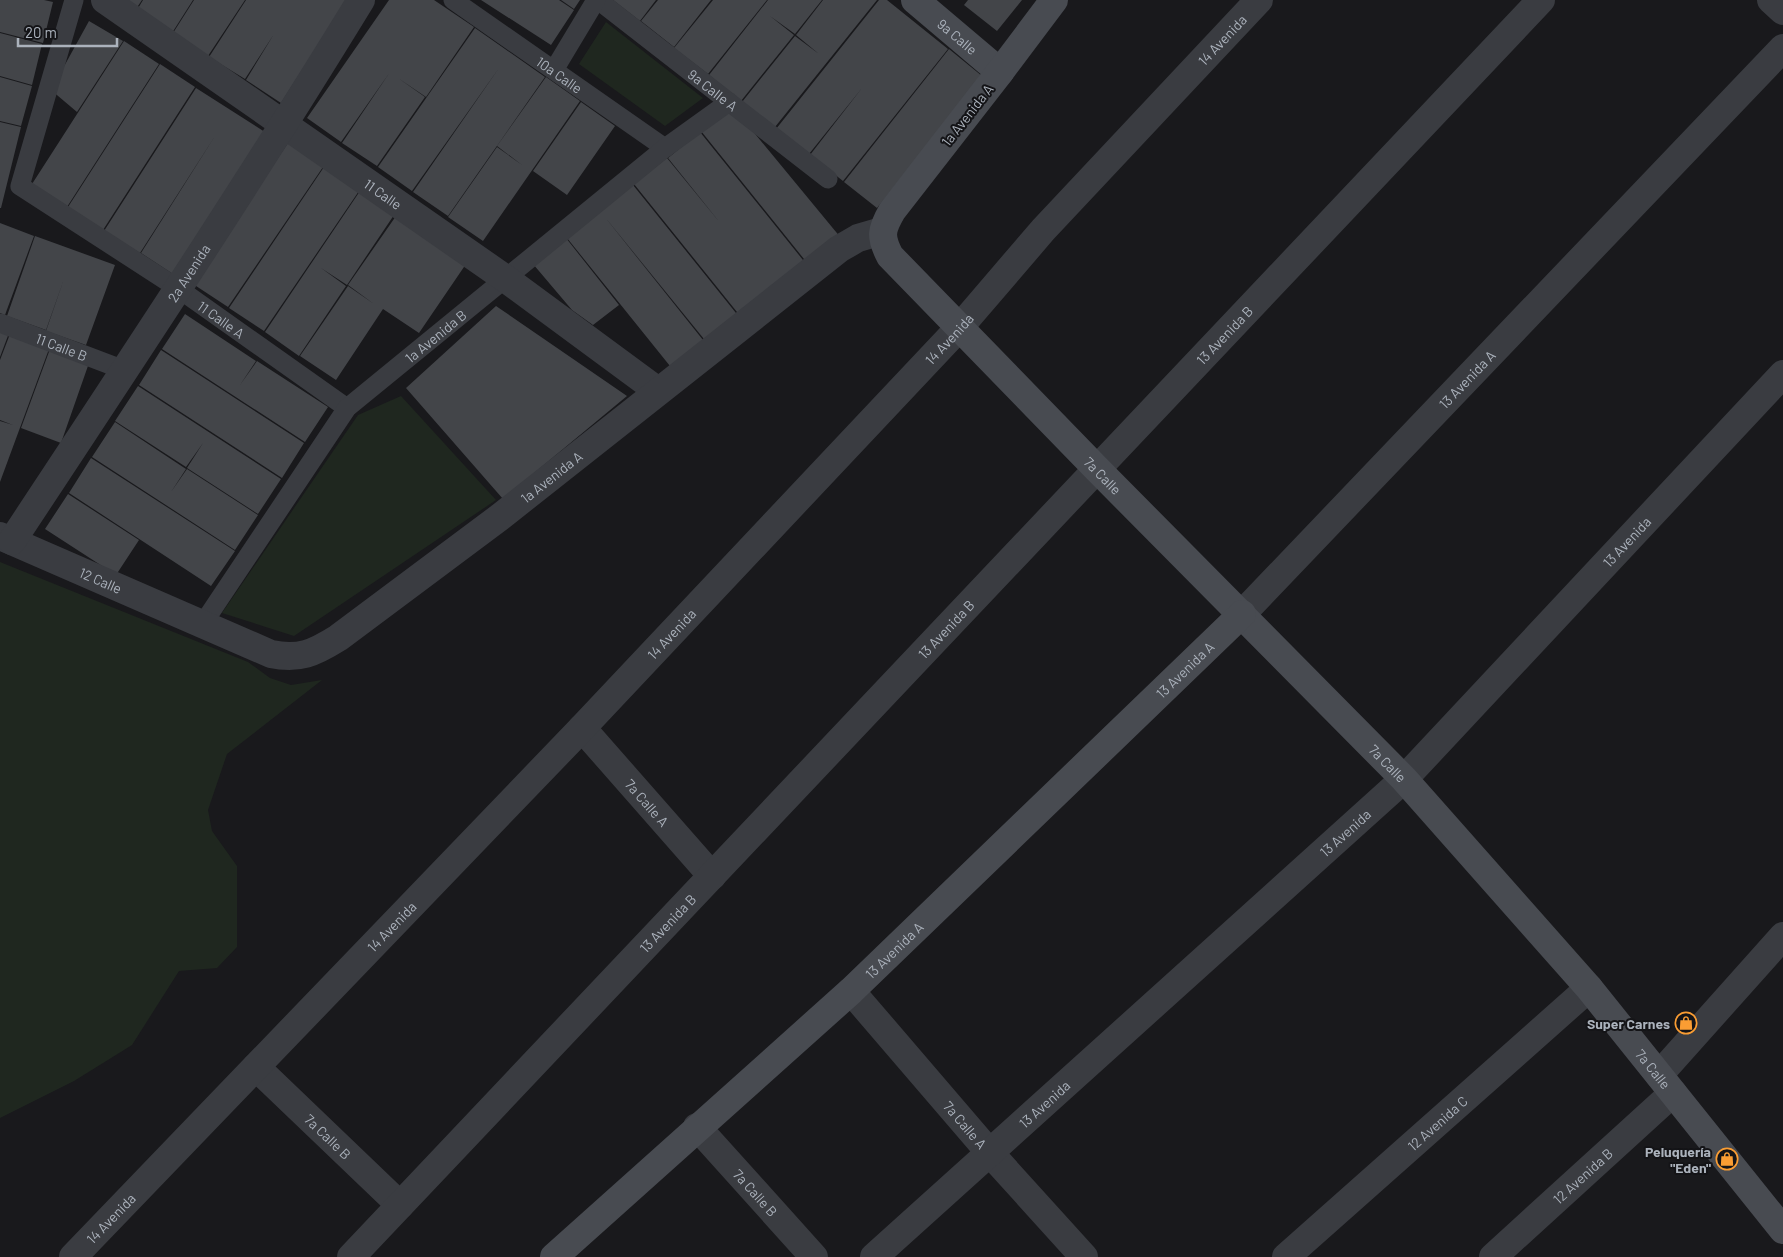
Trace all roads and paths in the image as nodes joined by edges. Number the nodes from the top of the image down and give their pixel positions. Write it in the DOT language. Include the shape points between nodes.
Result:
graph roads {
  1 [pos="74,0"];
  2 [pos="105,0"];
  3 [pos="361,0"];
  4 [pos="453,0"];
  5 [pos="597,0"];
  6 [pos="915,0"];
  7 [pos="1054,0"];
  8 [pos="1258,0"];
  9 [pos="1542,0"];
  10 [pos="1771,0"];
  11 [pos="1783,11"];
  12 [pos="1783,48"];
  13 [pos="554,70"];
  14 [pos="1000,72"];
  15 [pos="729,102"];
  16 [pos="285,125"];
  17 [pos="665,148"];
  18 [pos="828,179"];
  19 [pos="882,231"];
  20 [pos="506,279"];
  21 [pos="179,289"];
  22 [pos="0,323"];
  23 [pos="959,328"];
  24 [pos="124,370"];
  25 [pos="1783,374"];
  26 [pos="658,392"];
  27 [pos="347,408"];
  28 [pos="1097,469"];
  29 [pos="6,539"];
  30 [pos="1242,614"];
  31 [pos="202,625"];
  32 [pos="582,728"];
  33 [pos="1404,779"];
  34 [pos="712,876"];
  35 [pos="1783,936"];
  36 [pos="1589,988"];
  37 [pos="851,991"];
  38 [pos="256,1067"];
  39 [pos="1666,1084"];
  40 [pos="697,1127"];
  41 [pos="990,1153"];
  42 [pos="400,1205"];
  43 [pos="1783,1230"];
  44 [pos="73,1257"];
  45 [pos="351,1257"];
  46 [pos="554,1257"];
  47 [pos="814,1257"];
  48 [pos="874,1257"];
  49 [pos="1084,1257"];
  50 [pos="1286,1257"];
  51 [pos="1492,1257"];
  1 -- 21 [label="lane, 11 Calle A" via="20,186"];
  2 -- 16 [label="street, 11 Calle"];
  3 -- 16 [label="street, 2a Avenida"];
  4 -- 13 [label="lane, 10a Calle"];
  5 -- 13 [label="lane"];
  5 -- 15 [label="lane, 9a Calle A"];
  6 -- 14 [label="main road, 9a Calle"];
  7 -- 14 [label="main road, 1a Avenida A"];
  8 -- 23 [label="street, 14 Avenida" via="1043,230"];
  9 -- 28 [label="street, 13 Avenida B"];
  10 -- 11 [label="street"];
  12 -- 30 [label="street, 13 Avenida A"];
  13 -- 17 [label="lane, 10a Calle"];
  14 -- 19 [label="main road, 1a Avenida A" via="898,202"];
  15 -- 17 [label="lane, 1a Avenida B"];
  15 -- 18 [label="lane, 9a Calle A"];
  16 -- 20 [label="street, 11 Calle"];
  16 -- 21 [label="street, 2a Avenida"];
  17 -- 20 [label="lane, 1a Avenida B"];
  19 -- 23 [label="main road" via="884,242 896,263"];
  19 -- 26 [label="street, 1a Avenida A" via="858,238 839,249"];
  20 -- 26 [label="street, 11 Calle"];
  20 -- 27 [label="lane, 1a Avenida B"];
  21 -- 24 [label="street, 2a Avenida"];
  21 -- 27 [label="lane, 11 Calle A"];
  22 -- 24 [label="lane, 11 Calle B"];
  23 -- 28 [label="main road, 7a Calle"];
  23 -- 32 [label="street, 14 Avenida"];
  24 -- 29 [label="street, 2a Avenida"];
  25 -- 33 [label="street, 13 Avenida"];
  26 -- 31 [label="street, 1a Avenida A" via="500,516 319,650 284,656 271,654"];
  27 -- 31 [label="lane, 1a Avenida B"];
  28 -- 30 [label="main road, 7a Calle"];
  28 -- 34 [label="street, 13 Avenida B"];
  29 -- 31 [label="street, 12 Calle"];
  30 -- 33 [label="main road, 7a Calle"];
  30 -- 37 [label="main road, 13 Avenida A"];
  32 -- 34 [label="street, 7a Calle A"];
  32 -- 38 [label="street, 14 Avenida"];
  33 -- 36 [label="main road, 7a Calle"];
  33 -- 41 [label="street, 13 Avenida"];
  34 -- 42 [label="street, 13 Avenida B"];
  35 -- 39 [label="street, 12 Avenida B"];
  36 -- 39 [label="main road, 7a Calle"];
  36 -- 50 [label="street, 12 Avenida C"];
  37 -- 40 [label="main road, 13 Avenida A"];
  37 -- 41 [label="street, 7a Calle A"];
  38 -- 42 [label="street, 7a Calle B"];
  38 -- 44 [label="street, 14 Avenida"];
  39 -- 43 [label="main road, 7a Calle"];
  39 -- 51 [label="street, 12 Avenida B"];
  40 -- 46 [label="main road, 13 Avenida A"];
  40 -- 47 [label="street, 7a Calle B"];
  41 -- 48 [label="street, 13 Avenida"];
  41 -- 49 [label="street, 7a Calle A"];
  42 -- 45 [label="street, 13 Avenida B"];
}
